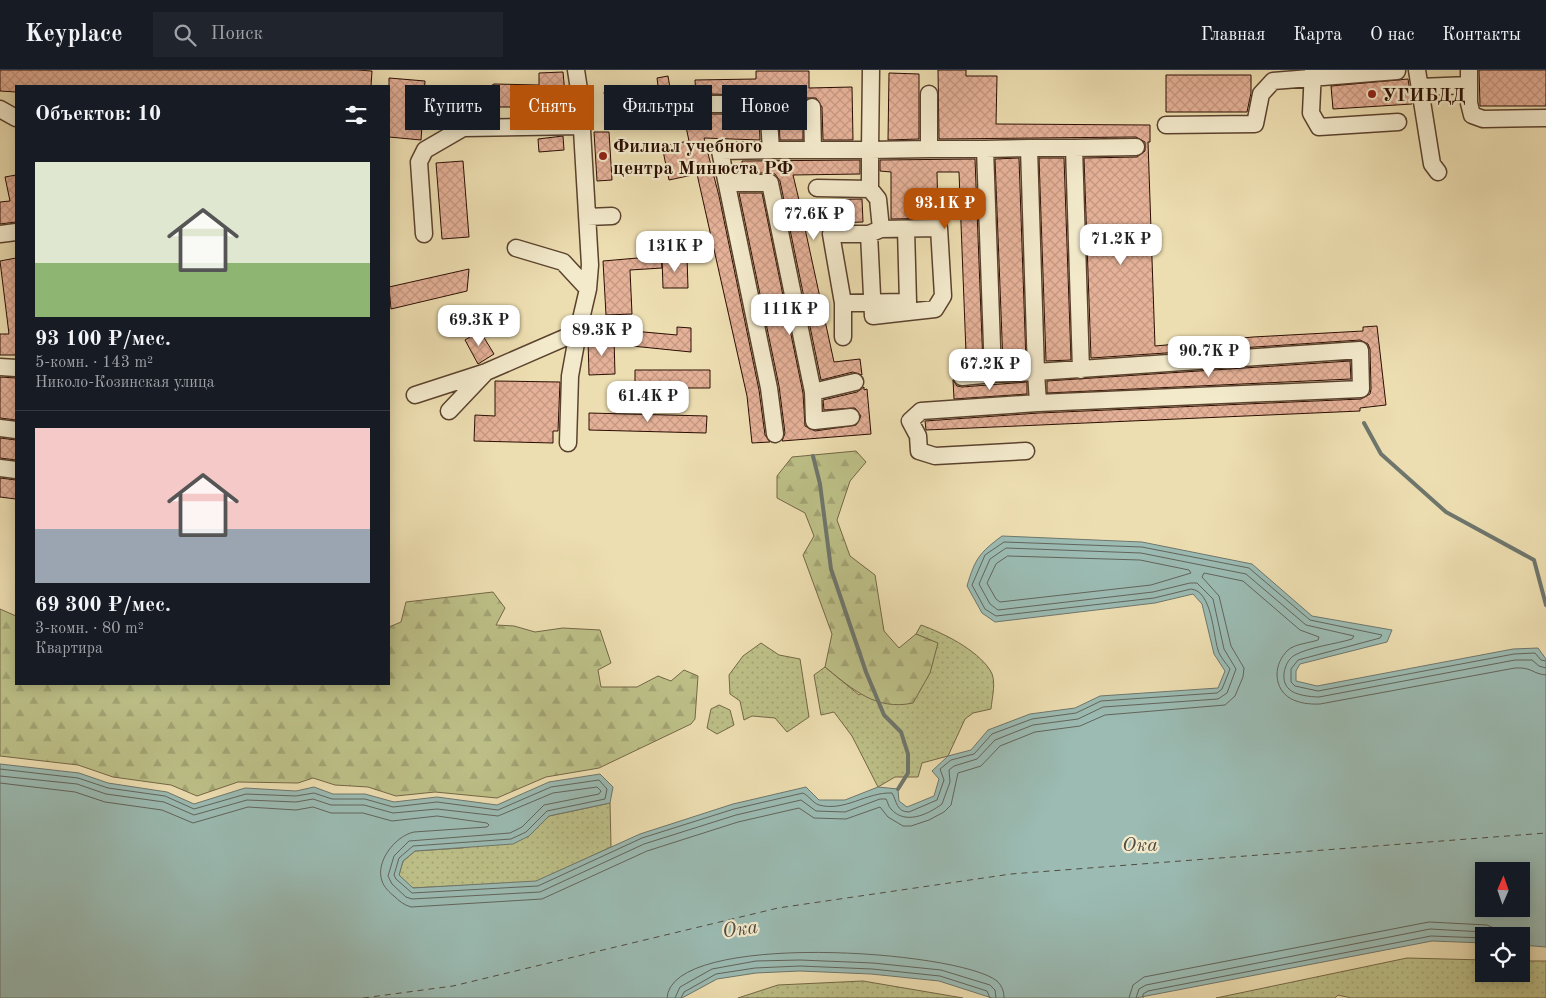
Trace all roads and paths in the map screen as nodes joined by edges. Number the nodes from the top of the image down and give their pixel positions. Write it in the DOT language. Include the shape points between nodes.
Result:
graph roads {
  1 [pos="576,70"];
  2 [pos="871,70"];
  3 [pos="1417,70"];
  4 [pos="1396,71"];
  5 [pos="1365,72"];
  6 [pos="1312,73"];
  7 [pos="1469,77"];
  8 [pos="578,85"];
  9 [pos="1420,87"];
  10 [pos="929,94"];
  11 [pos="712,104"];
  12 [pos="812,107"];
  13 [pos="0,109"];
  14 [pos="15,117"];
  15 [pos="1546,118"];
  16 [pos="1398,122"];
  17 [pos="1166,125"];
  18 [pos="510,127"];
  19 [pos="582,130"];
  20 [pos="1136,147"];
  21 [pos="1029,148"];
  22 [pos="1074,148"];
  23 [pos="930,149"];
  24 [pos="985,149"];
  25 [pos="771,150"];
  26 [pos="813,150"];
  27 [pos="870,150"];
  28 [pos="1438,172"];
  29 [pos="727,183"];
  30 [pos="817,188"];
  31 [pos="870,190"];
  32 [pos="612,216"];
  33 [pos="587,217"];
  34 [pos="906,229"];
  35 [pos="15,232"];
  36 [pos="875,232"];
  37 [pos="0,234"];
  38 [pos="424,234"];
  39 [pos="516,248"];
  40 [pos="588,289"];
  41 [pos="843,302"];
  42 [pos="871,303"];
  43 [pos="908,307"];
  44 [pos="578,332"];
  45 [pos="844,337"];
  46 [pos="0,367"];
  47 [pos="15,368"];
  48 [pos="1081,370"];
  49 [pos="486,372"];
  50 [pos="1036,372"];
  51 [pos="993,374"];
  52 [pos="962,377"];
  53 [pos="855,382"];
  54 [pos="813,392"];
  55 [pos="414,395"];
  56 [pos="1038,404"];
  57 [pos="448,411"];
  58 [pos="852,417"];
  59 [pos="0,428"];
  60 [pos="15,430"];
  61 [pos="775,434"];
  62 [pos="568,443"];
  63 [pos="1026,451"];
  64 [pos="0,468"];
  65 [pos="15,470"];
  1 -- 8 [label="street"];
  2 -- 27 [label="street"];
  3 -- 9 [label="street"];
  4 -- 5 [label="street"];
  5 -- 6 [label="street"];
  6 -- 16 [label="street" via="1311,114 1318,127"];
  6 -- 17 [label="street" via="1273,81 1260,94 1255,124"];
  7 -- 9 [label="street"];
  7 -- 15 [label="street" via="1472,115 1483,119"];
  9 -- 28 [label="street" via="1432,164"];
  10 -- 23 [label="street"];
  11 -- 25 [label="street" via="768,104"];
  12 -- 26 [label="street"];
  13 -- 14 [label="street"];
  18 -- 38 [label="street" via="464,128 425,150 419,162"];
  19 -- 33 [label="street"];
  20 -- 22 [label="street"];
  21 -- 22 [label="street"];
  21 -- 24 [label="street"];
  21 -- 50 [label="street"];
  22 -- 48 [label="street"];
  23 -- 24 [label="street"];
  23 -- 27 [label="street"];
  24 -- 51 [label="street"];
  25 -- 26 [label="street"];
  25 -- 29 [label="street" via="720,151"];
  26 -- 27 [label="street"];
  27 -- 31 [label="street"];
  29 -- 54 [label="street" via="770,183"];
  29 -- 61 [label="street" via="770,388"];
  30 -- 31 [label="street"];
  31 -- 36 [label="street" via="878,199"];
  32 -- 33 [label="street"];
  33 -- 40 [label="street"];
  34 -- 36 [label="street"];
  34 -- 43 [label="street"];
  34 -- 43 [label="street" via="939,228 943,296 935,309"];
  35 -- 37 [label="street"];
  36 -- 41 [label="street" via="831,234"];
  36 -- 42 [label="street"];
  39 -- 40 [label="street" via="563,262"];
  40 -- 44 [label="street"];
  41 -- 42 [label="street"];
  41 -- 45 [label="street"];
  42 -- 43 [label="street"];
  44 -- 49 [label="street"];
  44 -- 62 [label="street" via="570,376"];
  46 -- 47 [label="street"];
  48 -- 50 [label="street"];
  48 -- 56 [label="street" via="1360,350 1362,389"];
  49 -- 55 [label="street"];
  49 -- 57 [label="street"];
  50 -- 51 [label="street"];
  50 -- 56 [label="street"];
  51 -- 52 [label="street"];
  53 -- 54 [label="street"];
  54 -- 58 [label="street" via="814,420"];
  56 -- 63 [label="street" via="921,412 910,421 918,436 919,451 935,456"];
  59 -- 60 [label="street"];
  64 -- 65 [label="street"];
}
